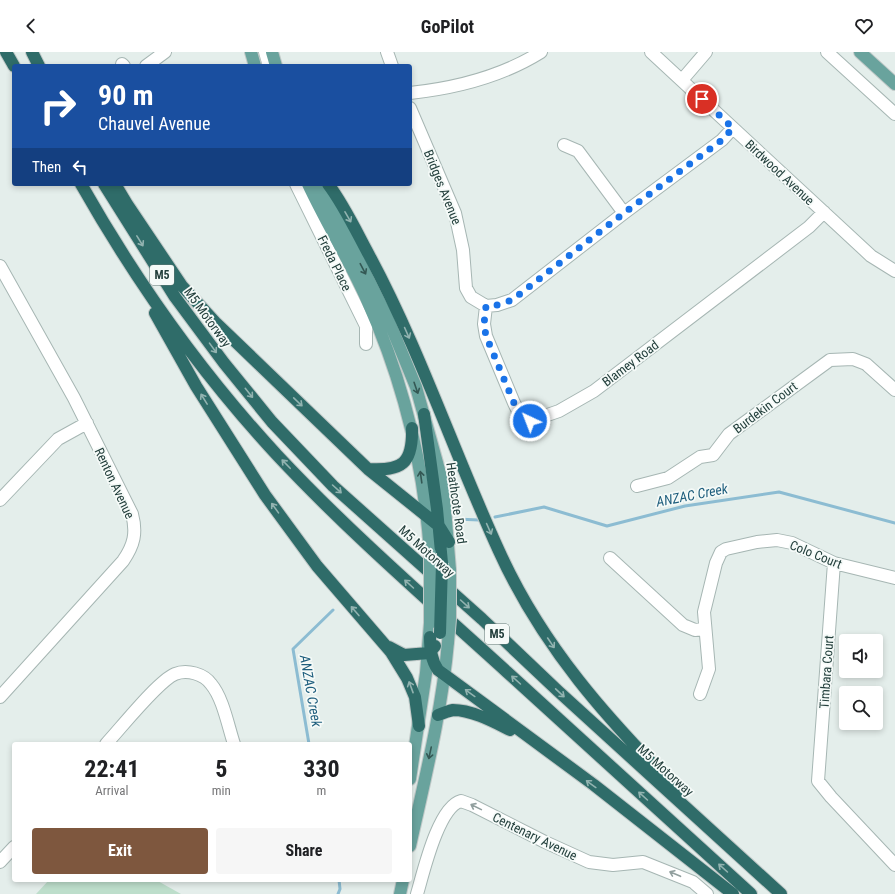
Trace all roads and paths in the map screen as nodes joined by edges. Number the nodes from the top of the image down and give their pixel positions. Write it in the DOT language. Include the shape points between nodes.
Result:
graph roads {
  1 [pos="6,52"];
  2 [pos="165,52"];
  3 [pos="251,52"];
  4 [pos="265,52"];
  5 [pos="272,52"];
  6 [pos="387,52"];
  7 [pos="541,52"];
  8 [pos="651,52"];
  9 [pos="706,52"];
  10 [pos="827,52"];
  11 [pos="860,52"];
  12 [pos="13,64"];
  13 [pos="149,64"];
  14 [pos="254,64"];
  15 [pos="268,64"];
  16 [pos="275,64"];
  17 [pos="391,64"];
  18 [pos="682,80"];
  19 [pos="895,84"];
  20 [pos="412,93"];
  21 [pos="412,113"];
  22 [pos="895,114"];
  23 [pos="733,128"];
  24 [pos="564,145"];
  25 [pos="82,186"];
  26 [pos="105,186"];
  27 [pos="116,186"];
  28 [pos="297,186"];
  29 [pos="309,186"];
  30 [pos="322,186"];
  31 [pos="329,186"];
  32 [pos="96,211"];
  33 [pos="824,212"];
  34 [pos="624,213"];
  35 [pos="0,266"];
  36 [pos="895,271"];
  37 [pos="3,283"];
  38 [pos="486,306"];
  39 [pos="366,344"];
  40 [pos="895,390"];
  41 [pos="424,414"];
  42 [pos="87,423"];
  43 [pos="412,428"];
  44 [pos="368,469"];
  45 [pos="637,486"];
  46 [pos="0,500"];
  47 [pos="426,515"];
  48 [pos="438,526"];
  49 [pos="449,542"];
  50 [pos="610,558"];
  51 [pos="834,563"];
  52 [pos="446,567"];
  53 [pos="895,578"];
  54 [pos="704,629"];
  55 [pos="439,637"];
  56 [pos="380,640"];
  57 [pos="430,653"];
  58 [pos="445,675"];
  59 [pos="700,694"];
  60 [pos="0,698"];
  61 [pos="438,715"];
  62 [pos="419,726"];
  63 [pos="108,742"];
  64 [pos="233,742"];
  65 [pos="534,742"];
  66 [pos="412,767"];
  67 [pos="412,837"];
  68 [pos="12,849"];
  69 [pos="0,862"];
  70 [pos="895,865"];
  71 [pos="401,882"];
  72 [pos="399,894"];
  73 [pos="417,894"];
  74 [pos="707,894"];
  75 [pos="733,894"];
  76 [pos="751,894"];
  77 [pos="782,894"];
  1 -- 12 [label="highway"];
  2 -- 13 [label="street"];
  3 -- 14 [label="main road"];
  4 -- 15 [label="street"];
  5 -- 16 [label="main road"];
  6 -- 17 [label="street"];
  7 -- 20 [label="street" via="492,76 442,90"];
  8 -- 18 [label="street, Birdwood Avenue"];
  9 -- 18 [label="street"];
  10 -- 22 [label="street"];
  11 -- 19 [label="main road"];
  18 -- 23 [label="street, Birdwood Avenue"];
  21 -- 38 [label="street, Bridges Avenue" via="455,213 464,250 466,288 471,296"];
  23 -- 33 [label="street, Birdwood Avenue"];
  23 -- 34 [label="street" via="722,140"];
  24 -- 34 [label="street" via="578,151"];
  25 -- 32 [label="highway, M5"];
  26 -- 77 [label="highway, M5 Motorway / M5, one-way" via="176,298 224,363 272,422 333,486"];
  27 -- 44 [label="highway, one-way" via="182,286 249,356"];
  28 -- 39 [label="street, Freda Place" via="366,326"];
  29 -- 43 [label="main road" via="368,300 390,356"];
  30 -- 41 [label="main road, Heathcote Road, one-way" via="392,326"];
  31 -- 77 [label="highway, one-way" via="354,227 396,308 500,553 535,620 591,698 637,749"];
  56 -- 32 [label="highway, one-way" via="317,566 265,496 196,386"];
  76 -- 32 [label="highway, M5, one-way" via="326,506 216,384 172,325"];
  33 -- 36 [label="street, Birdwood Avenue" via="871,256"];
  33 -- 38 [label="street, Blamey Road" via="809,227 594,391 559,411 530,421 518,411 486,336"];
  34 -- 38 [label="street" via="512,300"];
  35 -- 37 [label="street, Renton Avenue"];
  37 -- 42 [label="street, Renton Avenue" via="44,342"];
  40 -- 45 [label="street, Burdekin Court" via="866,364 853,359 830,360 730,434 713,455 700,457 668,478"];
  41 -- 48 [label="highway"];
  41 -- 49 [label="main road, Heathcote Road" via="443,484"];
  42 -- 46 [label="street" via="58,439"];
  42 -- 60 [label="street, Renton Avenue" via="132,514 135,527 134,541 123,561"];
  43 -- 44 [label="highway" via="411,452 398,467 386,470"];
  47 -- 43 [label="main road, one-way"];
  44 -- 47 [label="highway"];
  47 -- 48 [label="highway"];
  47 -- 55 [label="main road, bridge" via="430,553 430,623"];
  48 -- 49 [label="highway"];
  48 -- 52 [label="highway"];
  49 -- 52 [label="main road, Heathcote Road"];
  50 -- 54 [label="street" via="683,625 695,630"];
  51 -- 53 [label="street, Colo Court"];
  51 -- 54 [label="street, Colo Court" via="792,543 777,540 726,549 721,552 716,563 704,612"];
  51 -- 70 [label="street, Timbara Court" via="818,781"];
  52 -- 55 [label="highway, bridge"];
  54 -- 59 [label="street, Colo Court" via="709,669"];
  55 -- 57 [label="highway"];
  55 -- 58 [label="main road"];
  56 -- 57 [label="highway" via="404,655"];
  62 -- 56 [label="highway, one-way" via="415,697 408,678"];
  57 -- 58 [label="highway" via="434,665"];
  57 -- 62 [label="main road"];
  58 -- 61 [label="main road"];
  65 -- 58 [label="highway, one-way"];
  61 -- 65 [label="highway" via="449,711 462,711 494,722"];
  61 -- 67 [label="main road, one-way"];
  62 -- 66 [label="main road"];
  63 -- 64 [label="street" via="162,682 182,672 196,674 211,683"];
  75 -- 65 [label="highway, one-way"];
  68 -- 69 [label="street"];
  71 -- 72 [label="main road"];
  74 -- 73 [label="street, Centenary Avenue, one-way" via="693,882 643,862 613,865 589,862 461,801 453,806 436,833"];
}
